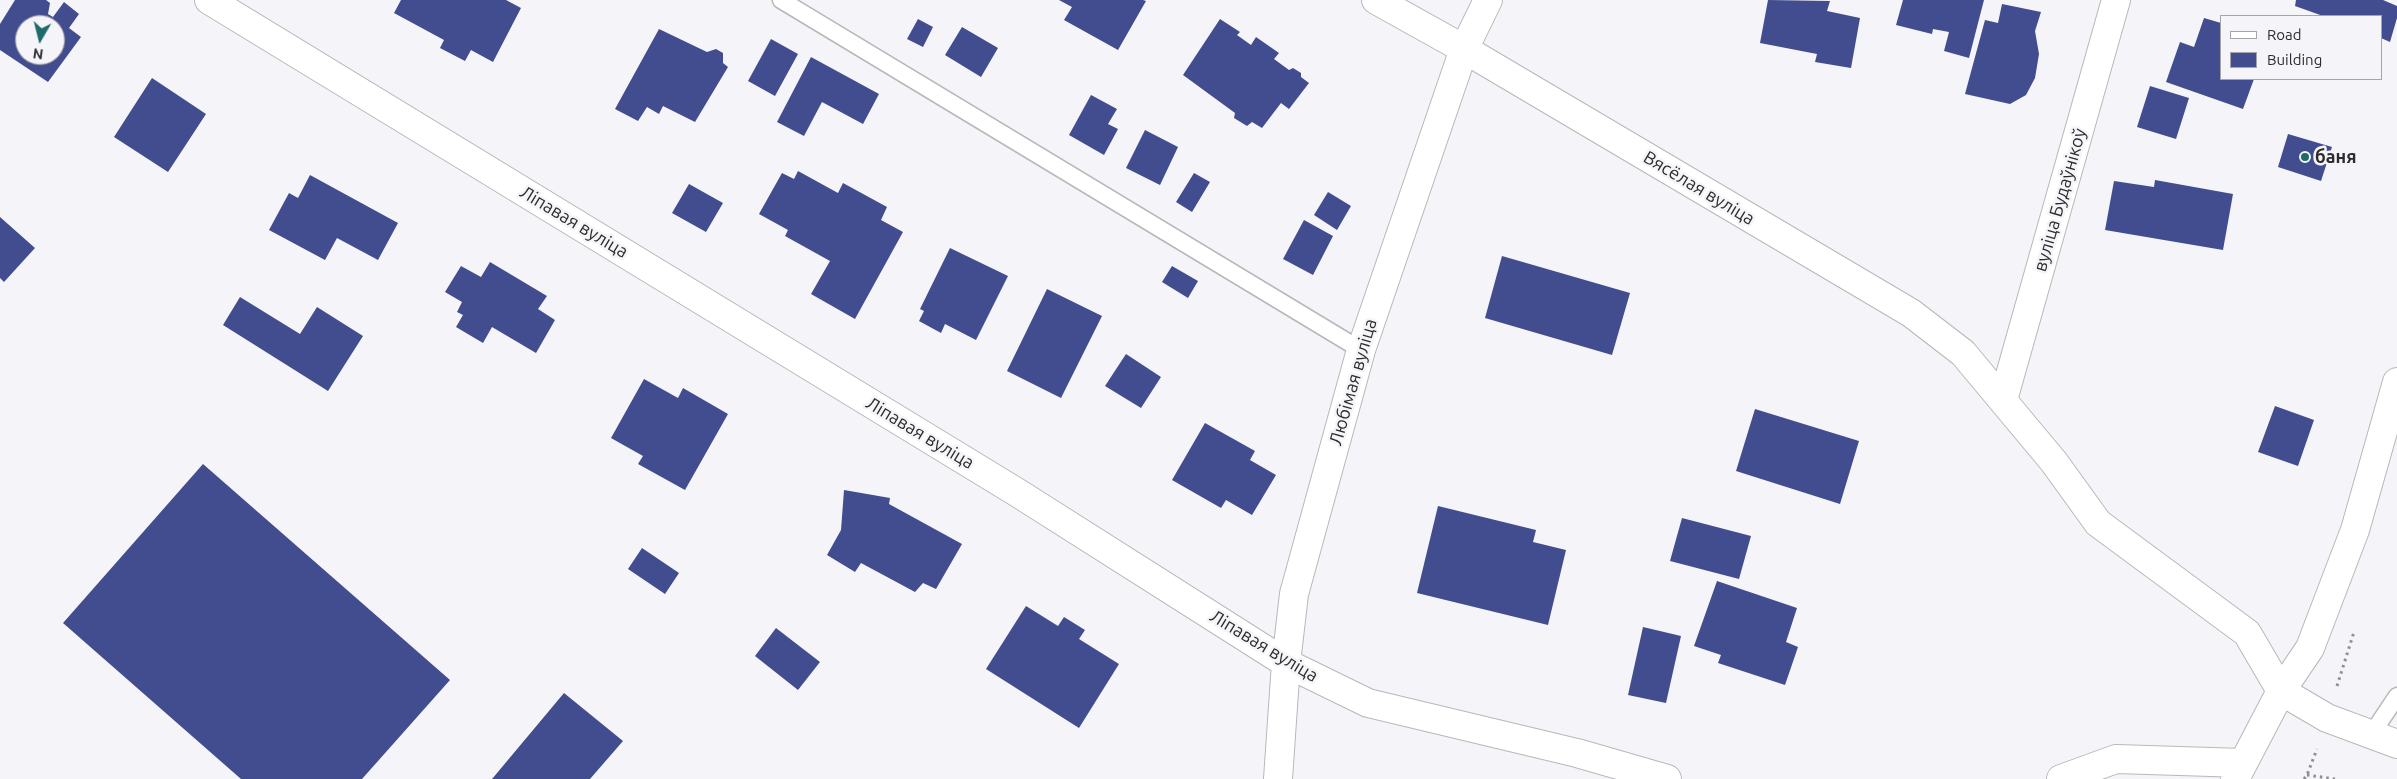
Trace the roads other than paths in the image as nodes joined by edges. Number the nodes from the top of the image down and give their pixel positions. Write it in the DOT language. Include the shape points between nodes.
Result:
graph roads {
  1 [pos="209,0"];
  2 [pos="781,0"];
  3 [pos="1376,0"];
  4 [pos="1488,0"];
  5 [pos="2116,0"];
  6 [pos="1464,49"];
  7 [pos="1361,350"];
  8 [pos="2397,382"];
  9 [pos="2004,400"];
  10 [pos="1286,663"];
  11 [pos="2281,690"];
  12 [pos="2397,696"];
  13 [pos="2371,735"];
  14 [pos="2397,744"];
  15 [pos="2239,771"];
  16 [pos="1278,779"];
  17 [pos="1667,779"];
  18 [pos="2061,779"];
  1 -- 10 [label="street, Ліпавая вуліца" via="1010,488"];
  2 -- 7 [label="lane"];
  3 -- 6 [label="street, Вясёлая вуліца"];
  4 -- 6 [label="street, Любімая вуліца"];
  5 -- 9 [label="street, вуліца Будаўнікоў"];
  6 -- 7 [label="street, Любімая вуліца"];
  6 -- 9 [label="street, Вясёлая вуліца" via="1911,313 1963,353"];
  7 -- 10 [label="street, Любімая вуліца" via="1294,594"];
  8 -- 11 [label="street" via="2355,530 2310,648"];
  9 -- 11 [label="street, Вясёлая вуліца" via="2098,523 2247,633"];
  10 -- 16 [label="street, Любімая вуліца"];
  10 -- 17 [label="street, Ліпавая вуліца" via="1368,703 1577,752"];
  11 -- 13 [label="street" via="2328,718"];
  11 -- 15 [label="street"];
  12 -- 13 [label="lane"];
  13 -- 14 [label="street"];
  15 -- 18 [label="street" via="2116,758"];
}
